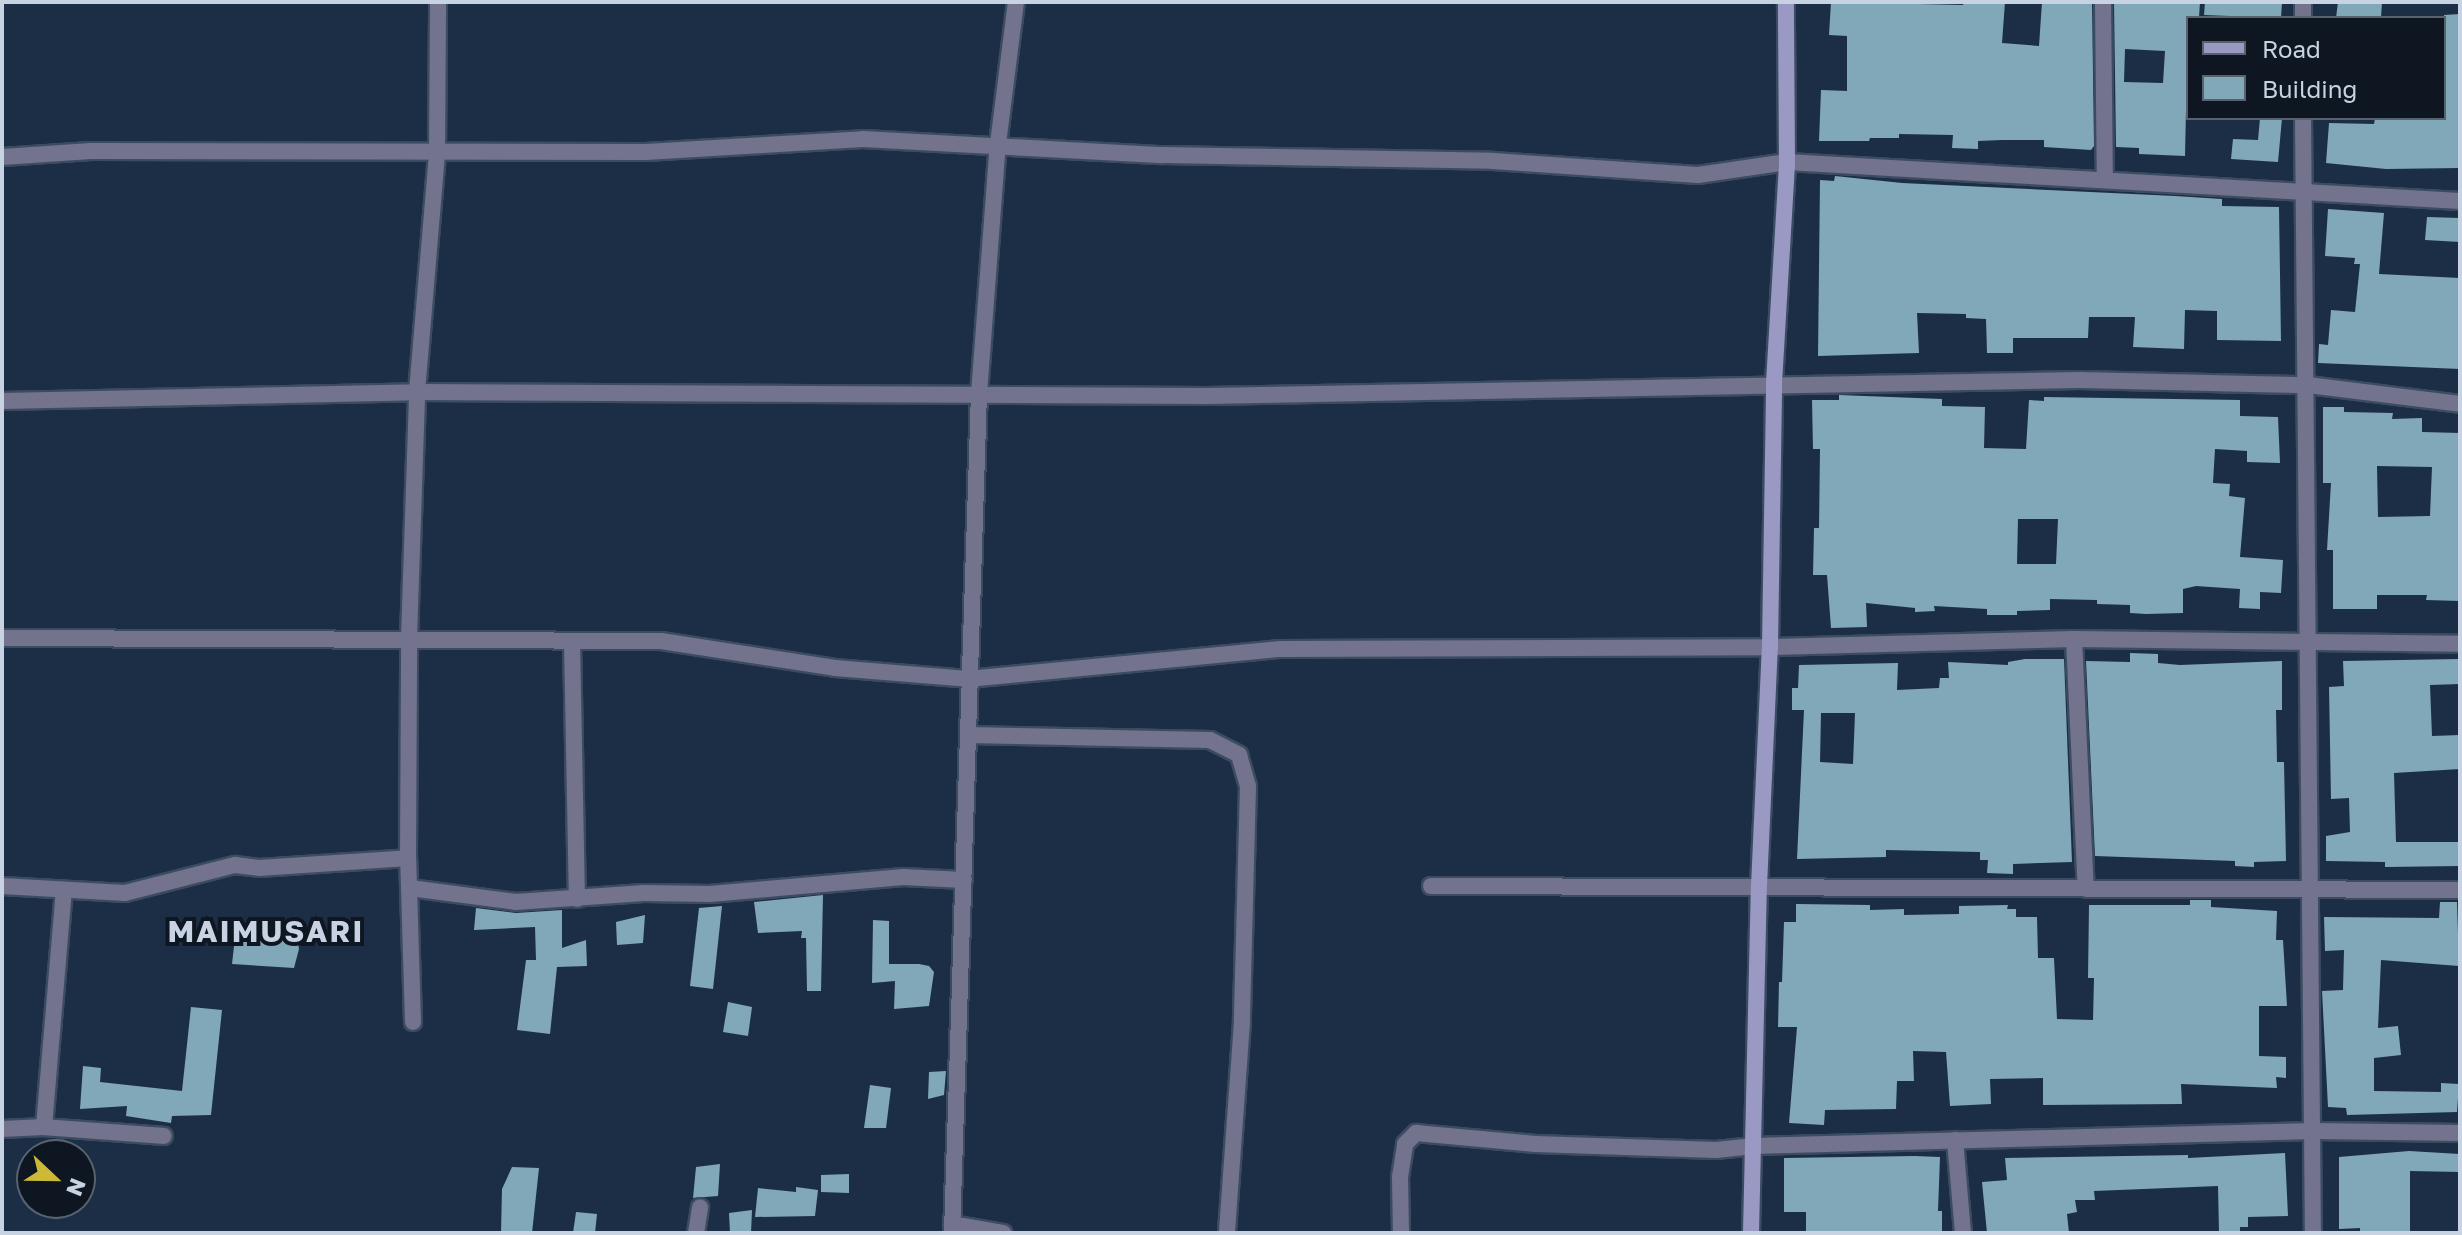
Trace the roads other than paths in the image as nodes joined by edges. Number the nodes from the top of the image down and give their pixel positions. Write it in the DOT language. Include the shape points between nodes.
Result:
graph roads {
  1 [pos="438,2"];
  2 [pos="1016,2"];
  3 [pos="1786,2"];
  4 [pos="2103,2"];
  5 [pos="2303,120"];
  6 [pos="998,144"];
  7 [pos="437,154"];
  8 [pos="2,157"];
  9 [pos="1787,162"];
  10 [pos="2105,180"];
  11 [pos="2302,189"];
  12 [pos="2460,201"];
  13 [pos="1774,383"];
  14 [pos="2308,385"];
  15 [pos="417,392"];
  16 [pos="979,394"];
  17 [pos="2,401"];
  18 [pos="2460,404"];
  19 [pos="2,638"];
  20 [pos="409,638"];
  21 [pos="2074,639"];
  22 [pos="2309,641"];
  23 [pos="572,642"];
  24 [pos="2460,644"];
  25 [pos="1770,647"];
  26 [pos="968,679"];
  27 [pos="968,735"];
  28 [pos="408,858"];
  29 [pos="964,880"];
  30 [pos="2,886"];
  31 [pos="1431,886"];
  32 [pos="1759,886"];
  33 [pos="410,888"];
  34 [pos="2310,888"];
  35 [pos="2086,889"];
  36 [pos="64,890"];
  37 [pos="2460,890"];
  38 [pos="577,899"];
  39 [pos="413,1022"];
  40 [pos="44,1127"];
  41 [pos="2,1129"];
  42 [pos="2313,1131"];
  43 [pos="2460,1133"];
  44 [pos="164,1136"];
  45 [pos="1955,1140"];
  46 [pos="1752,1146"];
  47 [pos="700,1207"];
  48 [pos="952,1229"];
  49 [pos="696,1233"];
  50 [pos="1003,1233"];
  51 [pos="1227,1233"];
  52 [pos="1401,1233"];
  53 [pos="1751,1233"];
  54 [pos="1963,1233"];
  55 [pos="2313,1233"];
  1 -- 7 [label="street"];
  2 -- 6 [label="street"];
  3 -- 9 [label="street"];
  4 -- 10 [label="street"];
  5 -- 11 [label="street"];
  6 -- 7 [label="street" via="863,139 646,152"];
  6 -- 9 [label="street" via="1163,155 1493,161 1698,175"];
  6 -- 16 [label="street"];
  7 -- 8 [label="street" via="91,151"];
  7 -- 15 [label="street"];
  9 -- 10 [label="street"];
  9 -- 13 [label="street"];
  10 -- 11 [label="street"];
  11 -- 12 [label="street"];
  11 -- 14 [label="street"];
  13 -- 14 [label="street" via="2080,380"];
  13 -- 16 [label="street" via="1348,394"];
  13 -- 25 [label="street"];
  14 -- 18 [label="street"];
  14 -- 22 [label="street"];
  15 -- 16 [label="street"];
  15 -- 17 [label="street"];
  15 -- 20 [label="street"];
  16 -- 26 [label="street"];
  19 -- 20 [label="street"];
  20 -- 23 [label="street"];
  20 -- 28 [label="street"];
  21 -- 22 [label="street"];
  21 -- 25 [label="street"];
  21 -- 35 [label="street"];
  22 -- 24 [label="street"];
  22 -- 34 [label="street"];
  23 -- 26 [label="street" via="661,641 835,668"];
  23 -- 38 [label="street"];
  25 -- 26 [label="street" via="1281,649"];
  25 -- 32 [label="street"];
  26 -- 27 [label="street"];
  27 -- 29 [label="street"];
  27 -- 51 [label="street" via="1210,740 1239,755 1248,786 1242,1022"];
  28 -- 33 [label="street"];
  28 -- 36 [label="street" via="235,865 125,893"];
  29 -- 38 [label="street" via="903,877"];
  29 -- 48 [label="street"];
  30 -- 36 [label="street"];
  31 -- 32 [label="street"];
  32 -- 35 [label="street"];
  32 -- 46 [label="street"];
  33 -- 38 [label="street" via="516,902"];
  33 -- 39 [label="street"];
  34 -- 35 [label="street"];
  34 -- 37 [label="street"];
  34 -- 42 [label="street"];
  36 -- 40 [label="street"];
  40 -- 41 [label="street"];
  40 -- 44 [label="street"];
  42 -- 43 [label="street"];
  42 -- 45 [label="street"];
  42 -- 55 [label="street"];
  45 -- 46 [label="street"];
  45 -- 54 [label="street"];
  46 -- 52 [label="street" via="1716,1150 1535,1144 1416,1133 1405,1144 1400,1177"];
  46 -- 53 [label="street"];
  47 -- 49 [label="street"];
  48 -- 50 [label="street"];
}
